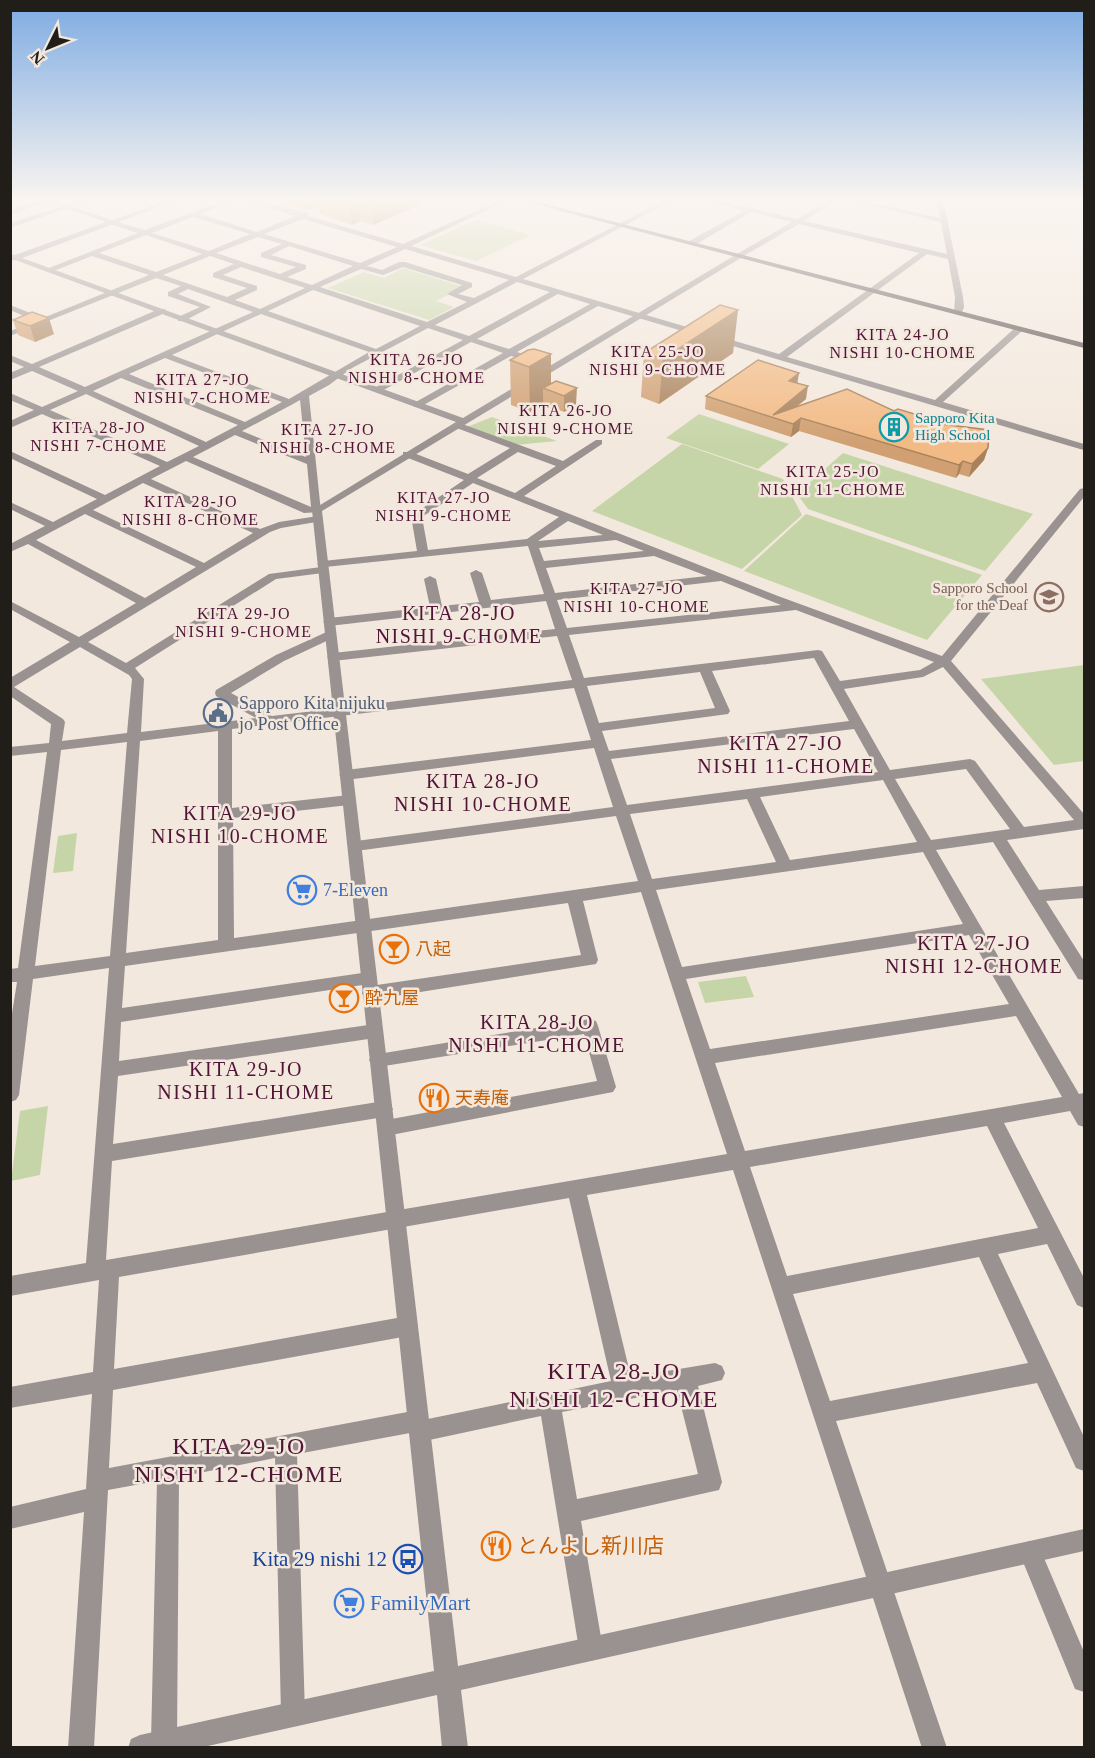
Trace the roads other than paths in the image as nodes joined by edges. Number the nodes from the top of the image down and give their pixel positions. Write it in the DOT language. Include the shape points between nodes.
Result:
graph roads {
  1 [pos="78,281"];
  2 [pos="142,281"];
  3 [pos="174,281"];
  4 [pos="234,281"];
  5 [pos="292,281"];
  6 [pos="328,281"];
  7 [pos="456,281"];
  8 [pos="513,281"];
  9 [pos="524,281"];
  10 [pos="699,281"];
  11 [pos="838,281"];
  12 [pos="885,281"];
  13 [pos="956,281"];
  14 [pos="188,286"];
  15 [pos="313,288"];
  16 [pos="873,290"];
  17 [pos="558,291"];
  18 [pos="111,293"];
  19 [pos="228,300"];
  20 [pos="474,301"];
  21 [pos="597,303"];
  22 [pos="10,307"];
  23 [pos="162,311"];
  24 [pos="261,311"];
  25 [pos="958,313"];
  26 [pos="642,316"];
  27 [pos="182,319"];
  28 [pos="44,321"];
  29 [pos="428,325"];
  30 [pos="1019,329"];
  31 [pos="216,332"];
  32 [pos="10,334"];
  33 [pos="470,339"];
  34 [pos="1084,346"];
  35 [pos="377,352"];
  36 [pos="510,352"];
  37 [pos="165,355"];
  38 [pos="781,357"];
  39 [pos="10,358"];
  40 [pos="32,367"];
  41 [pos="556,368"];
  42 [pos="122,375"];
  43 [pos="336,375"];
  44 [pos="10,377"];
  45 [pos="87,390"];
  46 [pos="377,390"];
  47 [pos="304,395"];
  48 [pos="10,396"];
  49 [pos="290,402"];
  50 [pos="937,403"];
  51 [pos="417,405"];
  52 [pos="43,410"];
  53 [pos="460,424"];
  54 [pos="10,425"];
  55 [pos="245,425"];
  56 [pos="234,431"];
  57 [pos="599,442"];
  58 [pos="207,446"];
  59 [pos="1084,447"];
  60 [pos="517,448"];
  61 [pos="10,454"];
  62 [pos="407,454"];
  63 [pos="186,457"];
  64 [pos="310,462"];
  65 [pos="563,465"];
  66 [pos="167,466"];
  67 [pos="143,479"];
  68 [pos="470,479"];
  69 [pos="1084,490"];
  70 [pos="516,497"];
  71 [pos="105,499"];
  72 [pos="10,505"];
  73 [pos="85,510"];
  74 [pos="317,515"];
  75 [pos="566,517"];
  76 [pos="53,526"];
  77 [pos="261,533"];
  78 [pos="617,537"];
  79 [pos="28,540"];
  80 [pos="532,544"];
  81 [pos="10,549"];
  82 [pos="657,552"];
  83 [pos="423,554"];
  84 [pos="540,565"];
  85 [pos="204,567"];
  86 [pos="323,567"];
  87 [pos="476,573"];
  88 [pos="722,577"];
  89 [pos="430,579"];
  90 [pos="550,596"];
  91 [pos="145,603"];
  92 [pos="10,604"];
  93 [pos="486,604"];
  94 [pos="797,606"];
  95 [pos="437,610"];
  96 [pos="330,628"];
  97 [pos="562,632"];
  98 [pos="79,642"];
  99 [pos="333,657"];
  100 [pos="944,661"];
  101 [pos="126,668"];
  102 [pos="704,668"];
  103 [pos="12,683"];
  104 [pos="579,683"];
  105 [pos="836,686"];
  106 [pos="339,713"];
  107 [pos="271,721"];
  108 [pos="857,724"];
  109 [pos="225,726"];
  110 [pos="134,738"];
  111 [pos="599,742"];
  112 [pos="56,747"];
  113 [pos="10,752"];
  114 [pos="346,775"];
  115 [pos="886,776"];
  116 [pos="751,793"];
  117 [pos="349,800"];
  118 [pos="621,809"];
  119 [pos="225,814"];
  120 [pos="1084,823"];
  121 [pos="1020,833"];
  122 [pos="997,836"];
  123 [pos="356,846"];
  124 [pos="927,846"];
  125 [pos="785,866"];
  126 [pos="647,885"];
  127 [pos="1084,892"];
  128 [pos="574,895"];
  129 [pos="1035,896"];
  130 [pos="363,925"];
  131 [pos="973,928"];
  132 [pos="226,945"];
  133 [pos="117,960"];
  134 [pos="27,973"];
  135 [pos="677,974"];
  136 [pos="1084,974"];
  137 [pos="10,976"];
  138 [pos="370,986"];
  139 [pos="1019,1009"];
  140 [pos="113,1016"];
  141 [pos="375,1031"];
  142 [pos="704,1056"];
  143 [pos="378,1060"];
  144 [pos="110,1070"];
  145 [pos="10,1095"];
  146 [pos="1081,1107"];
  147 [pos="384,1109"];
  148 [pos="992,1117"];
  149 [pos="386,1128"];
  150 [pos="104,1154"];
  151 [pos="739,1160"];
  152 [pos="576,1188"];
  153 [pos="396,1218"];
  154 [pos="1052,1234"];
  155 [pos="984,1246"];
  156 [pos="103,1271"];
  157 [pos="10,1286"];
  158 [pos="781,1287"];
  159 [pos="1084,1298"];
  160 [pos="408,1326"];
  161 [pos="1042,1371"];
  162 [pos="715,1372"];
  163 [pos="685,1378"];
  164 [pos="103,1381"];
  165 [pos="623,1389"];
  166 [pos="10,1398"];
  167 [pos="550,1404"];
  168 [pos="823,1413"];
  169 [pos="419,1426"];
  170 [pos="286,1445"];
  171 [pos="1084,1460"];
  172 [pos="168,1467"];
  173 [pos="97,1489"];
  174 [pos="569,1512"];
  175 [pos="10,1518"];
  176 [pos="1084,1540"];
  177 [pos="1030,1551"];
  178 [pos="881,1584"];
  179 [pos="591,1649"];
  180 [pos="1084,1680"];
  181 [pos="447,1681"];
  182 [pos="294,1714"];
  183 [pos="164,1742"];
  184 [pos="81,1748"];
  185 [pos="140,1748"];
  186 [pos="455,1748"];
  187 [pos="935,1748"];
  1 -- 18 [label="street"];
  2 -- 18 [label="street"];
  3 -- 14 [label="street"];
  4 -- 19 [label="street" via="254,288"];
  5 -- 15 [label="street"];
  6 -- 15 [label="street"];
  7 -- 20 [label="street" via="469,285 451,294"];
  8 -- 20 [label="street"];
  9 -- 17 [label="street"];
  10 -- 26 [label="street"];
  11 -- 16 [label="main road"];
  12 -- 16 [label="street"];
  13 -- 25 [label="street"];
  14 -- 19 [label="street"];
  14 -- 27 [label="street" via="171,294 207,307"];
  15 -- 24 [label="street"];
  15 -- 29 [label="street"];
  16 -- 25 [label="main road"];
  16 -- 38 [label="street"];
  17 -- 21 [label="street"];
  17 -- 33 [label="street"];
  18 -- 23 [label="street"];
  18 -- 28 [label="street"];
  19 -- 24 [label="street"];
  20 -- 29 [label="street"];
  21 -- 26 [label="street"];
  21 -- 36 [label="street"];
  22 -- 28 [label="street"];
  23 -- 27 [label="street"];
  23 -- 40 [label="street"];
  24 -- 31 [label="street"];
  24 -- 35 [label="street"];
  25 -- 30 [label="main road"];
  26 -- 38 [label="street"];
  26 -- 41 [label="street"];
  27 -- 31 [label="street"];
  28 -- 32 [label="street"];
  29 -- 33 [label="street"];
  29 -- 35 [label="street"];
  30 -- 34 [label="main road"];
  30 -- 50 [label="street"];
  31 -- 37 [label="street"];
  31 -- 43 [label="street"];
  33 -- 36 [label="street"];
  33 -- 46 [label="street"];
  35 -- 43 [label="street"];
  36 -- 41 [label="street"];
  36 -- 51 [label="street"];
  37 -- 42 [label="street"];
  37 -- 49 [label="street"];
  38 -- 50 [label="street"];
  39 -- 40 [label="street"];
  40 -- 44 [label="street"];
  40 -- 45 [label="street"];
  41 -- 53 [label="street"];
  42 -- 45 [label="street"];
  42 -- 55 [label="street"];
  43 -- 46 [label="street"];
  43 -- 47 [label="street"];
  45 -- 52 [label="street"];
  45 -- 58 [label="street"];
  46 -- 51 [label="street"];
  47 -- 49 [label="street"];
  47 -- 64 [label="street"];
  48 -- 52 [label="street"];
  49 -- 55 [label="street"];
  50 -- 59 [label="street"];
  51 -- 53 [label="street"];
  52 -- 54 [label="street"];
  52 -- 66 [label="street"];
  53 -- 60 [label="street"];
  53 -- 62 [label="street"];
  55 -- 56 [label="street"];
  56 -- 58 [label="street"];
  56 -- 64 [label="street"];
  57 -- 65 [label="street"];
  58 -- 63 [label="street"];
  60 -- 65 [label="street"];
  60 -- 68 [label="street"];
  61 -- 71 [label="street"];
  62 -- 68 [label="street"];
  62 -- 74 [label="street"];
  63 -- 66 [label="street"];
  63 -- 74 [label="street"];
  64 -- 74 [label="street"];
  65 -- 70 [label="street"];
  66 -- 67 [label="street"];
  67 -- 71 [label="street"];
  67 -- 77 [label="street"];
  68 -- 70 [label="street"];
  68 -- 83 [label="street" via="416,516"];
  69 -- 100 [label="street"];
  70 -- 75 [label="street"];
  71 -- 73 [label="street"];
  72 -- 76 [label="street"];
  73 -- 76 [label="street"];
  73 -- 85 [label="street"];
  74 -- 77 [label="street"];
  74 -- 86 [label="street"];
  75 -- 78 [label="street"];
  75 -- 80 [label="street"];
  76 -- 79 [label="street"];
  77 -- 85 [label="street"];
  78 -- 80 [label="street"];
  78 -- 82 [label="street"];
  79 -- 81 [label="street"];
  79 -- 91 [label="street"];
  80 -- 83 [label="street"];
  80 -- 84 [label="street"];
  82 -- 84 [label="street"];
  82 -- 88 [label="street"];
  83 -- 86 [label="street"];
  84 -- 90 [label="street"];
  85 -- 91 [label="street"];
  86 -- 96 [label="street"];
  86 -- 101 [label="street" via="273,576"];
  87 -- 93 [label="street"];
  88 -- 90 [label="street"];
  88 -- 94 [label="street"];
  89 -- 95 [label="street"];
  90 -- 93 [label="street"];
  90 -- 97 [label="street"];
  91 -- 98 [label="street"];
  92 -- 98 [label="street"];
  93 -- 95 [label="street"];
  94 -- 97 [label="street"];
  94 -- 100 [label="street"];
  95 -- 96 [label="street"];
  96 -- 99 [label="street"];
  96 -- 107 [label="street" via="221,693"];
  97 -- 99 [label="street"];
  97 -- 104 [label="street"];
  98 -- 101 [label="street"];
  98 -- 103 [label="street"];
  99 -- 106 [label="street"];
  100 -- 105 [label="street" via="923,673"];
  100 -- 120 [label="street"];
  101 -- 110 [label="street" via="138,679"];
  102 -- 104 [label="street"];
  102 -- 105 [label="street" via="818,654"];
  102 -- 111 [label="street" via="723,711"];
  103 -- 112 [label="street" via="58,722"];
  104 -- 106 [label="street"];
  104 -- 111 [label="street"];
  105 -- 108 [label="street"];
  106 -- 107 [label="street"];
  106 -- 114 [label="street"];
  107 -- 109 [label="street"];
  108 -- 111 [label="street"];
  108 -- 115 [label="street"];
  109 -- 110 [label="street"];
  109 -- 119 [label="street"];
  110 -- 112 [label="street"];
  110 -- 133 [label="street"];
  111 -- 114 [label="street"];
  111 -- 118 [label="street"];
  112 -- 113 [label="street"];
  112 -- 134 [label="street"];
  114 -- 117 [label="street"];
  115 -- 116 [label="street"];
  115 -- 121 [label="street" via="970,764"];
  115 -- 124 [label="street"];
  116 -- 118 [label="street"];
  116 -- 125 [label="street"];
  117 -- 119 [label="street"];
  117 -- 123 [label="street"];
  118 -- 123 [label="street"];
  118 -- 126 [label="street"];
  119 -- 132 [label="street"];
  120 -- 121 [label="street"];
  121 -- 122 [label="street"];
  122 -- 124 [label="street"];
  122 -- 129 [label="street"];
  123 -- 130 [label="street"];
  124 -- 125 [label="street"];
  124 -- 131 [label="street"];
  125 -- 126 [label="street"];
  126 -- 128 [label="street"];
  126 -- 135 [label="street"];
  127 -- 129 [label="street"];
  128 -- 130 [label="street"];
  128 -- 138 [label="street" via="590,960"];
  129 -- 136 [label="street"];
  130 -- 132 [label="street"];
  130 -- 138 [label="street"];
  131 -- 135 [label="street"];
  131 -- 139 [label="street"];
  132 -- 133 [label="street"];
  133 -- 134 [label="street"];
  133 -- 140 [label="street"];
  134 -- 137 [label="street"];
  134 -- 145 [label="street"];
  135 -- 142 [label="street"];
  138 -- 140 [label="street"];
  138 -- 141 [label="street"];
  139 -- 142 [label="street"];
  139 -- 146 [label="street"];
  140 -- 144 [label="street"];
  141 -- 143 [label="street"];
  141 -- 144 [label="street"];
  142 -- 151 [label="street"];
  143 -- 147 [label="street"];
  143 -- 149 [label="street" via="590,1026 607,1087"];
  144 -- 150 [label="street"];
  146 -- 148 [label="street"];
  147 -- 149 [label="street"];
  147 -- 150 [label="street"];
  148 -- 151 [label="street"];
  148 -- 154 [label="street"];
  149 -- 153 [label="street"];
  150 -- 156 [label="street"];
  151 -- 152 [label="street"];
  151 -- 158 [label="street"];
  152 -- 153 [label="street"];
  152 -- 165 [label="street"];
  153 -- 156 [label="street"];
  153 -- 160 [label="street"];
  154 -- 155 [label="street"];
  154 -- 159 [label="street"];
  155 -- 158 [label="street"];
  155 -- 161 [label="street"];
  156 -- 157 [label="street"];
  156 -- 164 [label="street"];
  158 -- 168 [label="street"];
  160 -- 164 [label="street"];
  160 -- 169 [label="street"];
  161 -- 168 [label="street"];
  161 -- 171 [label="street"];
  162 -- 163 [label="street"];
  163 -- 165 [label="street"];
  163 -- 174 [label="street" via="711,1482"];
  164 -- 166 [label="street"];
  164 -- 173 [label="street"];
  165 -- 167 [label="street"];
  167 -- 169 [label="street"];
  167 -- 174 [label="street"];
  168 -- 178 [label="street"];
  169 -- 170 [label="street"];
  169 -- 181 [label="street"];
  170 -- 172 [label="street"];
  170 -- 182 [label="street"];
  172 -- 173 [label="street"];
  172 -- 183 [label="street"];
  173 -- 175 [label="street"];
  173 -- 184 [label="street"];
  174 -- 179 [label="street"];
  176 -- 177 [label="street"];
  177 -- 178 [label="street"];
  177 -- 180 [label="street"];
  178 -- 179 [label="street"];
  178 -- 187 [label="street"];
  179 -- 181 [label="street"];
  181 -- 182 [label="street"];
  181 -- 186 [label="street"];
  182 -- 183 [label="street"];
  183 -- 185 [label="street"];
}
